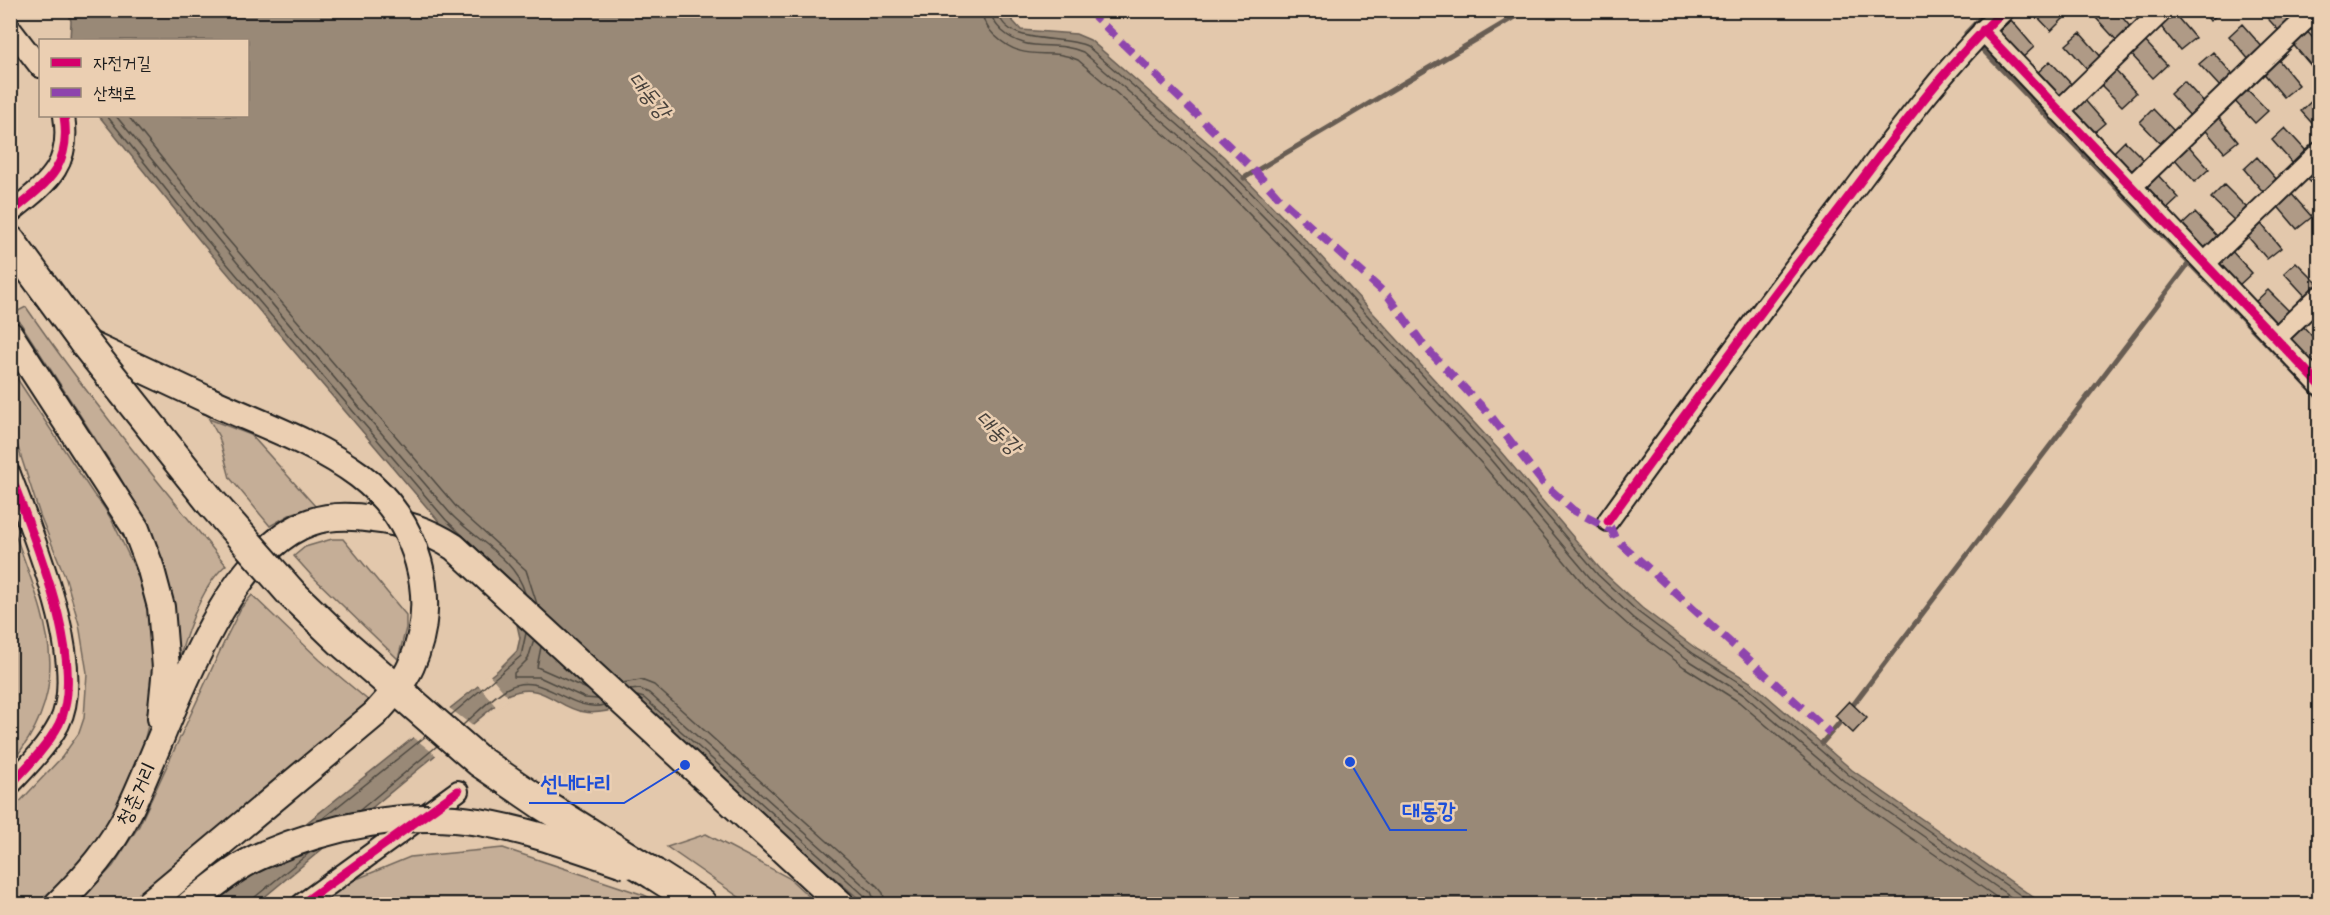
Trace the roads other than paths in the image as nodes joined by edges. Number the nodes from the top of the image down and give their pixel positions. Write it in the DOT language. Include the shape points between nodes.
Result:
graph roads {
  1 [pos="2004,10"];
  2 [pos="2163,10"];
  3 [pos="2315,10"];
  4 [pos="10,28"];
  5 [pos="1983,30"];
  6 [pos="39,67"];
  7 [pos="2059,111"];
  8 [pos="64,117"];
  9 [pos="2319,152"];
  10 [pos="2133,185"];
  11 [pos="10,213"];
  12 [pos="10,241"];
  13 [pos="2206,262"];
  14 [pos="2319,296"];
  15 [pos="10,335"];
  16 [pos="2276,338"];
  17 [pos="84,342"];
  18 [pos="2319,385"];
  19 [pos="10,474"];
  20 [pos="1608,521"];
  21 [pos="152,759"];
  22 [pos="10,785"];
  23 [pos="458,791"];
  24 [pos="654,874"];
  25 [pos="693,900"];
  26 [pos="58,904"];
  27 [pos="148,904"];
  28 [pos="190,904"];
  29 [pos="302,904"];
  30 [pos="841,904"];
  1 -- 5 [label="street"];
  2 -- 7 [label="street"];
  3 -- 10 [label="street"];
  4 -- 6 [label="street"];
  5 -- 7 [label="street"];
  5 -- 20 [label="street" via="1884,149"];
  7 -- 10 [label="street"];
  8 -- 11 [label="street" via="68,138 52,178"];
  9 -- 13 [label="street"];
  10 -- 13 [label="street"];
  12 -- 17 [label="highway"];
  13 -- 16 [label="street"];
  14 -- 16 [label="street"];
  15 -- 21 [label="main road" via="136,529 150,566 161,607 166,668 165,697"];
  16 -- 18 [label="street"];
  17 -- 24 [label="highway, bridge" via="211,502 292,594 341,641 479,761"];
  17 -- 27 [label="main road, bridge" via="326,454 359,475 401,520 415,545 424,590 421,640 394,693 328,755"];
  19 -- 22 [label="street" via="46,571 64,644 67,690 60,722 35,759"];
  21 -- 26 [label="main road, 청춘거리" via="109,848"];
  21 -- 30 [label="main road, 청춘거리, bridge" via="191,669 239,581 256,562 291,531 311,522 344,516 396,522 435,535 481,570"];
  23 -- 29 [label="street"];
  24 -- 25 [label="highway"];
  24 -- 28 [label="main road, bridge" via="558,842 480,822 433,818 339,830 264,854 230,873"];
}
